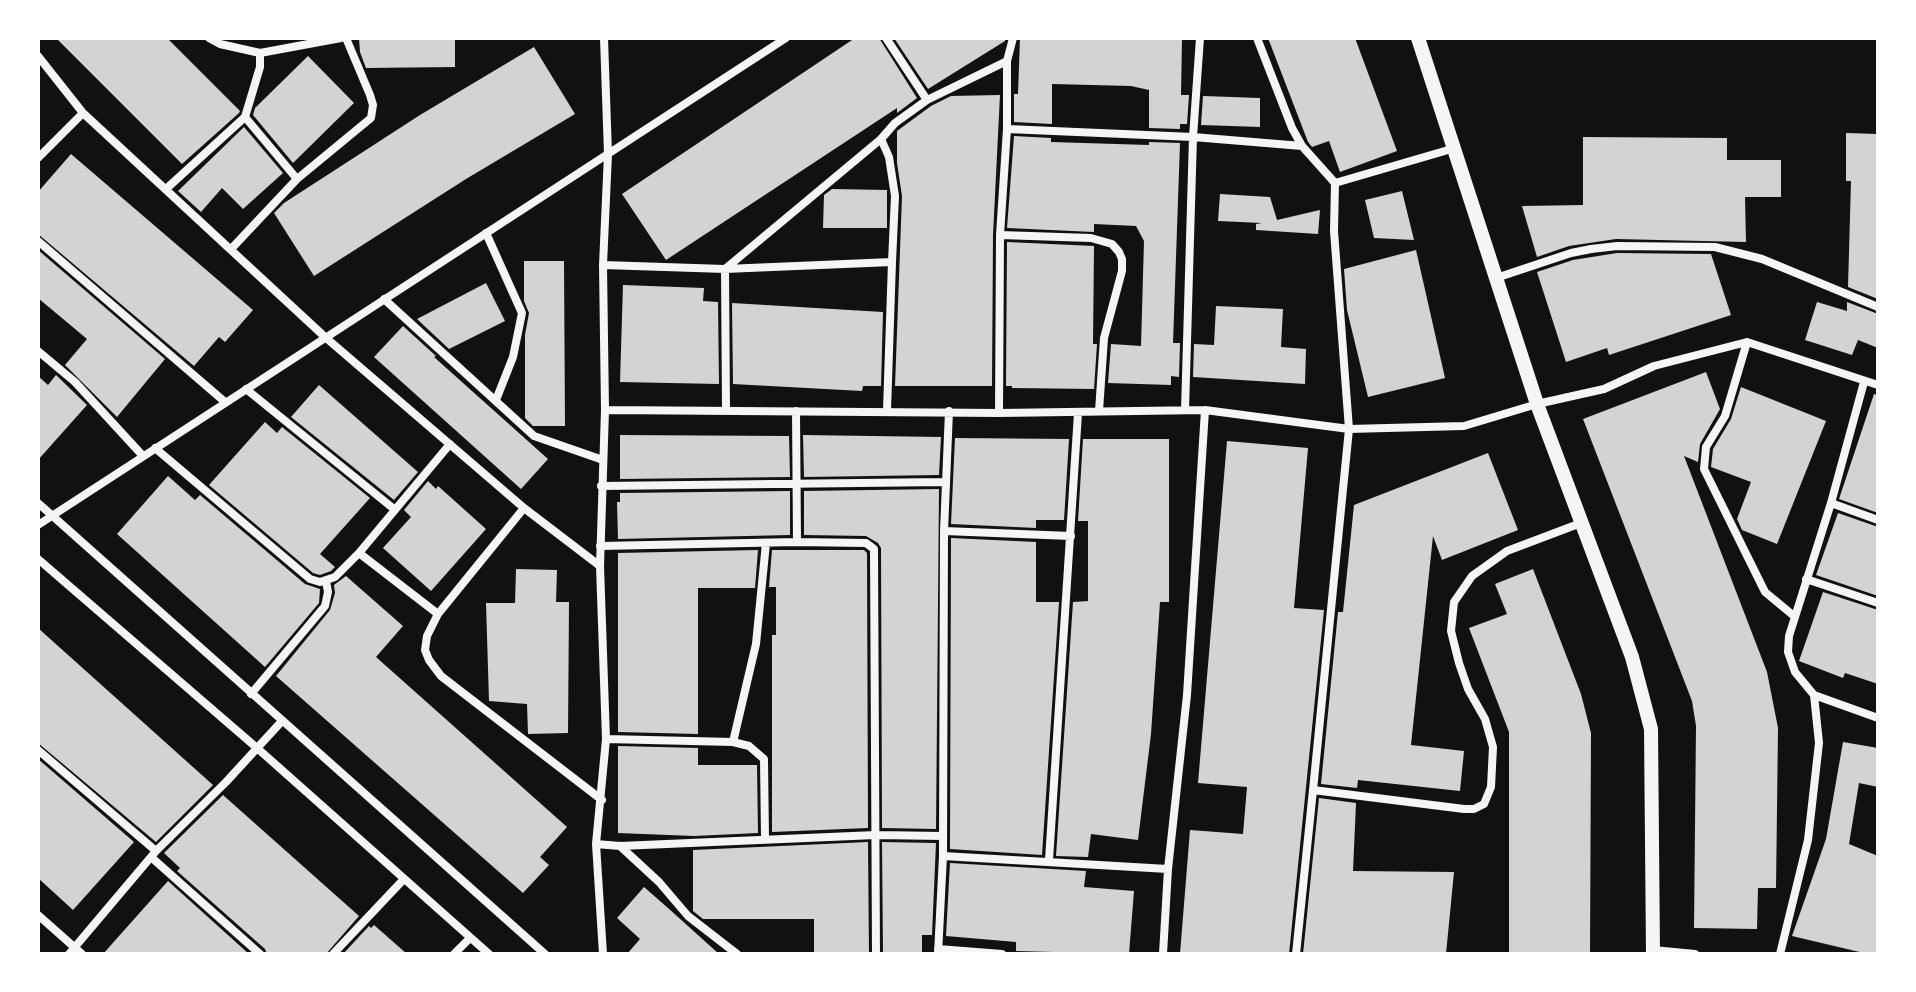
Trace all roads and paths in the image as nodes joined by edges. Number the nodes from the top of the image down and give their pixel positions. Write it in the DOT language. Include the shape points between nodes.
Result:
graph roads {
  1 [pos="209,38"];
  2 [pos="343,38"];
  3 [pos="604,38"];
  4 [pos="786,38"];
  5 [pos="886,38"];
  6 [pos="1013,38"];
  7 [pos="1200,38"];
  8 [pos="1257,38"];
  9 [pos="1418,38"];
  10 [pos="260,53"];
  11 [pos="38,56"];
  12 [pos="1007,61"];
  13 [pos="43,68"];
  14 [pos="927,100"];
  15 [pos="83,113"];
  16 [pos="245,117"];
  17 [pos="1007,129"];
  18 [pos="1193,137"];
  19 [pos="881,139"];
  20 [pos="1302,146"];
  21 [pos="1455,148"];
  22 [pos="608,154"];
  23 [pos="38,158"];
  24 [pos="297,179"];
  25 [pos="1335,183"];
  26 [pos="166,189"];
  27 [pos="486,233"];
  28 [pos="1000,235"];
  29 [pos="38,241"];
  30 [pos="232,248"];
  31 [pos="892,262"];
  32 [pos="603,265"];
  33 [pos="725,269"];
  34 [pos="1496,278"];
  35 [pos="384,299"];
  36 [pos="1878,307"];
  37 [pos="325,337"];
  38 [pos="1747,342"];
  39 [pos="38,351"];
  40 [pos="1864,382"];
  41 [pos="1878,385"];
  42 [pos="246,389"];
  43 [pos="496,400"];
  44 [pos="225,402"];
  45 [pos="1537,404"];
  46 [pos="605,410"];
  47 [pos="726,410"];
  48 [pos="887,410"];
  49 [pos="1185,410"];
  50 [pos="1205,410"];
  51 [pos="796,411"];
  52 [pos="949,411"];
  53 [pos="1099,411"];
  54 [pos="999,413"];
  55 [pos="1078,413"];
  56 [pos="1349,429"];
  57 [pos="450,444"];
  58 [pos="155,448"];
  59 [pos="143,456"];
  60 [pos="603,460"];
  61 [pos="945,482"];
  62 [pos="796,483"];
  63 [pos="601,486"];
  64 [pos="38,503"];
  65 [pos="1831,503"];
  66 [pos="524,508"];
  67 [pos="394,509"];
  68 [pos="52,515"];
  69 [pos="1878,520"];
  70 [pos="1581,523"];
  71 [pos="38,525"];
  72 [pos="944,531"];
  73 [pos="1071,536"];
  74 [pos="797,542"];
  75 [pos="766,543"];
  76 [pos="600,546"];
  77 [pos="359,553"];
  78 [pos="38,559"];
  79 [pos="600,566"];
  80 [pos="1806,579"];
  81 [pos="326,581"];
  82 [pos="1878,603"];
  83 [pos="438,614"];
  84 [pos="1794,616"];
  85 [pos="251,694"];
  86 [pos="1814,695"];
  87 [pos="1878,718"];
  88 [pos="282,721"];
  89 [pos="606,739"];
  90 [pos="733,742"];
  91 [pos="257,748"];
  92 [pos="38,750"];
  93 [pos="1313,790"];
  94 [pos="602,800"];
  95 [pos="876,835"];
  96 [pos="943,836"];
  97 [pos="765,839"];
  98 [pos="596,844"];
  99 [pos="620,846"];
  100 [pos="153,854"];
  101 [pos="943,856"];
  102 [pos="1049,860"];
  103 [pos="1168,869"];
  104 [pos="404,879"];
  105 [pos="38,915"];
  106 [pos="470,938"];
  107 [pos="72,951"];
  108 [pos="938,951"];
  109 [pos="1653,952"];
  110 [pos="82,954"];
  111 [pos="260,954"];
  112 [pos="333,954"];
  113 [pos="454,954"];
  114 [pos="489,954"];
  115 [pos="545,954"];
  116 [pos="603,954"];
  117 [pos="737,954"];
  118 [pos="876,954"];
  119 [pos="1002,954"];
  120 [pos="1163,954"];
  121 [pos="1296,954"];
  122 [pos="1695,954"];
  123 [pos="1780,954"];
  1 -- 10 [label="street"];
  2 -- 10 [label="street"];
  2 -- 24 [label="street" via="370,95 371,118"];
  3 -- 22 [label="street"];
  4 -- 22 [label="street"];
  5 -- 14 [label="street"];
  6 -- 12 [label="street"];
  7 -- 18 [label="street"];
  8 -- 20 [label="street"];
  9 -- 21 [label="street"];
  10 -- 16 [label="street"];
  11 -- 13 [label="street"];
  12 -- 14 [label="street"];
  12 -- 17 [label="street"];
  13 -- 15 [label="street"];
  14 -- 19 [label="street"];
  15 -- 23 [label="street"];
  15 -- 26 [label="street"];
  16 -- 24 [label="street"];
  16 -- 26 [label="street"];
  17 -- 18 [label="street"];
  17 -- 28 [label="street"];
  18 -- 20 [label="street"];
  18 -- 49 [label="street"];
  19 -- 31 [label="street" via="895,196"];
  19 -- 33 [label="street"];
  20 -- 25 [label="street"];
  21 -- 25 [label="street"];
  21 -- 34 [label="street"];
  22 -- 27 [label="street"];
  22 -- 32 [label="street"];
  24 -- 30 [label="street"];
  25 -- 56 [label="street"];
  26 -- 30 [label="street"];
  27 -- 35 [label="street"];
  27 -- 43 [label="street" via="522,313"];
  28 -- 53 [label="street" via="1091,238 1112,244 1119,252 1122,271 1104,338"];
  28 -- 54 [label="street"];
  29 -- 44 [label="street"];
  30 -- 37 [label="street"];
  31 -- 33 [label="street"];
  31 -- 48 [label="street"];
  32 -- 33 [label="street"];
  32 -- 46 [label="street"];
  33 -- 47 [label="street"];
  34 -- 36 [label="street" via="1591,249 1715,247 1762,259"];
  34 -- 45 [label="street"];
  35 -- 37 [label="street"];
  35 -- 43 [label="street"];
  37 -- 42 [label="street"];
  37 -- 57 [label="street"];
  38 -- 40 [label="street"];
  38 -- 45 [label="street" via="1654,366 1604,389"];
  38 -- 84 [label="street" via="1725,416 1706,447 1704,469 1765,592"];
  39 -- 59 [label="street" via="75,382"];
  40 -- 41 [label="street"];
  40 -- 65 [label="street"];
  42 -- 44 [label="street"];
  42 -- 67 [label="street"];
  43 -- 60 [label="street" via="534,436"];
  44 -- 58 [label="street"];
  45 -- 56 [label="street" via="1464,426"];
  45 -- 70 [label="street"];
  46 -- 47 [label="street"];
  46 -- 60 [label="street"];
  47 -- 51 [label="street"];
  48 -- 51 [label="street"];
  48 -- 52 [label="street"];
  49 -- 50 [label="street"];
  49 -- 53 [label="street"];
  50 -- 56 [label="street"];
  50 -- 103 [label="street" via="1187,695"];
  51 -- 62 [label="street"];
  52 -- 54 [label="street"];
  52 -- 61 [label="street"];
  53 -- 55 [label="street"];
  54 -- 55 [label="street"];
  55 -- 73 [label="street"];
  56 -- 93 [label="street"];
  57 -- 66 [label="street"];
  57 -- 67 [label="street"];
  58 -- 59 [label="street"];
  58 -- 81 [label="street" via="310,579"];
  59 -- 68 [label="street"];
  60 -- 63 [label="street"];
  61 -- 62 [label="street"];
  61 -- 72 [label="street"];
  62 -- 63 [label="street"];
  62 -- 74 [label="street"];
  63 -- 76 [label="street"];
  64 -- 68 [label="street"];
  65 -- 69 [label="street"];
  65 -- 80 [label="street"];
  66 -- 79 [label="street"];
  66 -- 83 [label="street"];
  67 -- 77 [label="street"];
  68 -- 71 [label="street"];
  68 -- 85 [label="street"];
  70 -- 93 [label="street" via="1507,551 1472,576 1454,602 1451,631 1459,663 1493,747 1491,787 1484,804 1464,809"];
  70 -- 109 [label="street" via="1632,657 1651,729"];
  72 -- 73 [label="street"];
  72 -- 96 [label="street"];
  73 -- 102 [label="street"];
  74 -- 75 [label="street"];
  74 -- 95 [label="street" via="866,543 874,549"];
  75 -- 76 [label="street"];
  75 -- 90 [label="street" via="756,644"];
  76 -- 79 [label="street"];
  77 -- 81 [label="street"];
  77 -- 83 [label="street"];
  78 -- 91 [label="street"];
  79 -- 89 [label="street"];
  80 -- 82 [label="street"];
  80 -- 84 [label="street"];
  81 -- 85 [label="street" via="325,606"];
  83 -- 94 [label="street" via="425,643 433,668"];
  84 -- 86 [label="street" via="1788,652 1795,672"];
  85 -- 88 [label="street"];
  86 -- 87 [label="street"];
  86 -- 123 [label="street" via="1819,743 1810,828"];
  88 -- 91 [label="street"];
  88 -- 115 [label="street"];
  89 -- 90 [label="street"];
  89 -- 94 [label="street"];
  90 -- 97 [label="street" via="749,746 764,759"];
  91 -- 100 [label="street"];
  91 -- 104 [label="street"];
  92 -- 100 [label="street"];
  93 -- 121 [label="street"];
  94 -- 98 [label="street"];
  95 -- 96 [label="street"];
  95 -- 97 [label="street"];
  95 -- 118 [label="street"];
  96 -- 101 [label="street"];
  97 -- 99 [label="street"];
  98 -- 99 [label="street"];
  98 -- 116 [label="street"];
  99 -- 117 [label="street" via="688,916"];
  100 -- 107 [label="street"];
  100 -- 111 [label="street"];
  101 -- 102 [label="street"];
  101 -- 108 [label="street"];
  102 -- 103 [label="street"];
  103 -- 120 [label="street"];
  104 -- 106 [label="street"];
  104 -- 112 [label="street"];
  105 -- 107 [label="street"];
  106 -- 113 [label="street"];
  106 -- 114 [label="street"];
  107 -- 110 [label="street"];
  108 -- 119 [label="street"];
  109 -- 122 [label="street"];
}
